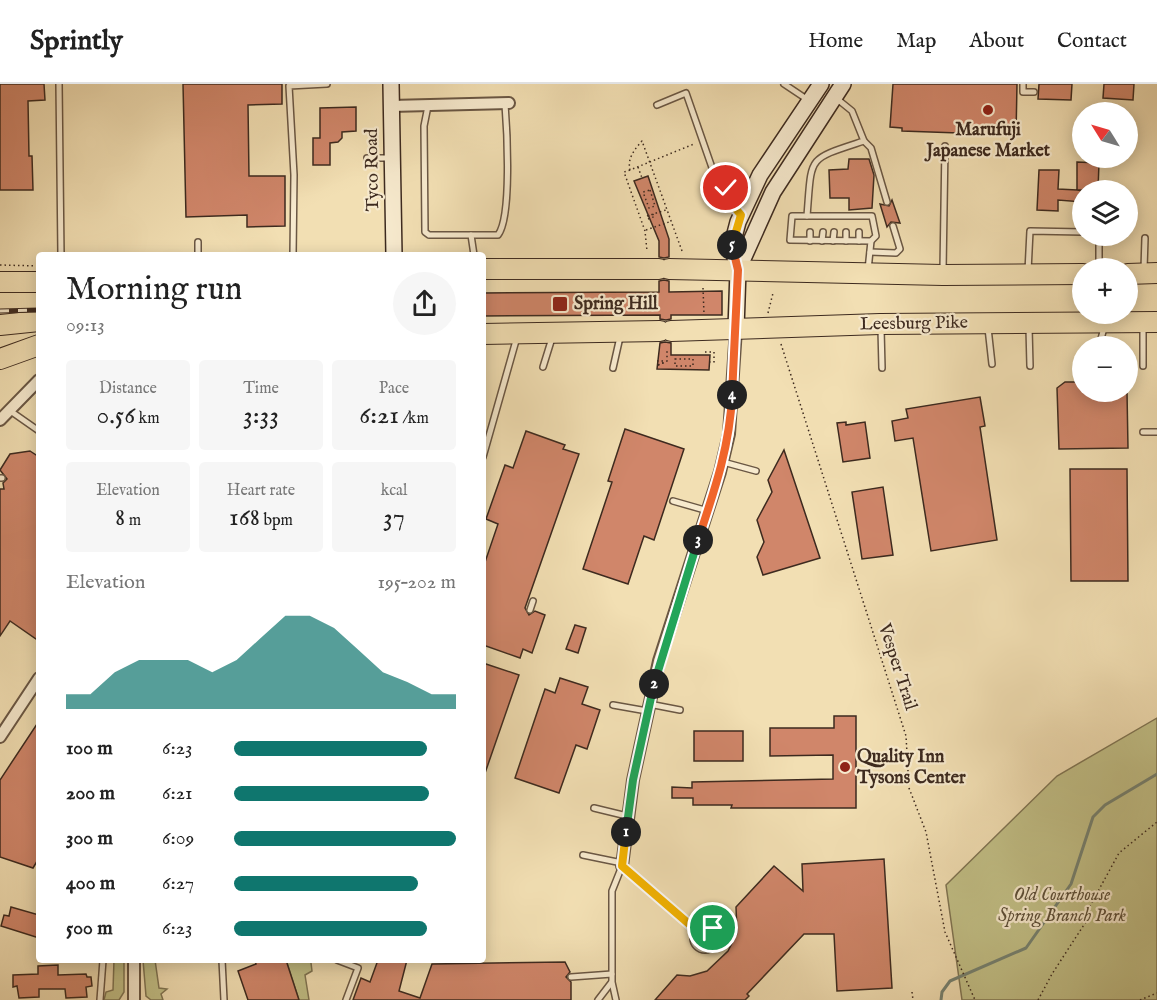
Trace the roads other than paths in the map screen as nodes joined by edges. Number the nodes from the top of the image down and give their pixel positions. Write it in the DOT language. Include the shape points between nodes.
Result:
graph roads {
  1 [pos="58,84"];
  2 [pos="327,84"];
  3 [pos="391,84"];
  4 [pos="784,84"];
  5 [pos="821,84"];
  6 [pos="1023,84"];
  7 [pos="839,91"];
  8 [pos="1034,92"];
  9 [pos="810,101"];
  10 [pos="507,103"];
  11 [pos="428,105"];
  12 [pos="657,105"];
  13 [pos="391,106"];
  14 [pos="864,141"];
  15 [pos="945,146"];
  16 [pos="366,158"];
  17 [pos="392,158"];
  18 [pos="803,163"];
  19 [pos="717,182"];
  20 [pos="754,186"];
  21 [pos="887,202"];
  22 [pos="741,215"];
  23 [pos="809,216"];
  24 [pos="824,216"];
  25 [pos="834,216"];
  26 [pos="846,216"];
  27 [pos="859,216"];
  28 [pos="893,226"];
  29 [pos="1072,232"];
  30 [pos="471,235"];
  31 [pos="1144,238"];
  32 [pos="810,241"];
  33 [pos="822,241"];
  34 [pos="833,241"];
  35 [pos="846,241"];
  36 [pos="859,241"];
  37 [pos="871,241"];
  38 [pos="198,242"];
  39 [pos="61,252"];
  40 [pos="198,252"];
  41 [pos="293,252"];
  42 [pos="394,252"];
  43 [pos="474,252"];
  44 [pos="870,252"];
  45 [pos="486,269"];
  46 [pos="738,270"];
  47 [pos="1143,273"];
  48 [pos="868,274"];
  49 [pos="1028,274"];
  50 [pos="1072,274"];
  51 [pos="943,275"];
  52 [pos="0,282"];
  53 [pos="36,282"];
  54 [pos="36,321"];
  55 [pos="1072,322"];
  56 [pos="1150,322"];
  57 [pos="987,323"];
  58 [pos="1029,323"];
  59 [pos="880,324"];
  60 [pos="0,325"];
  61 [pos="736,329"];
  62 [pos="0,332"];
  63 [pos="621,332"];
  64 [pos="36,333"];
  65 [pos="518,333"];
  66 [pos="553,333"];
  67 [pos="486,334"];
  68 [pos="36,346"];
  69 [pos="0,358"];
  70 [pos="992,364"];
  71 [pos="1030,366"];
  72 [pos="1143,366"];
  73 [pos="543,368"];
  74 [pos="613,368"];
  75 [pos="882,368"];
  76 [pos="36,383"];
  77 [pos="9,410"];
  78 [pos="0,420"];
  79 [pos="36,429"];
  80 [pos="1143,432"];
  81 [pos="1157,432"];
  82 [pos="486,446"];
  83 [pos="723,462"];
  84 [pos="756,471"];
  85 [pos="673,501"];
  86 [pos="708,511"];
  87 [pos="534,601"];
  88 [pos="530,610"];
  89 [pos="36,683"];
  90 [pos="613,705"];
  91 [pos="648,707"];
  92 [pos="680,710"];
  93 [pos="0,737"];
  94 [pos="594,808"];
  95 [pos="627,816"];
  96 [pos="583,855"];
  97 [pos="622,864"];
  98 [pos="696,930"];
  99 [pos="103,963"];
  100 [pos="134,963"];
  101 [pos="222,963"];
  102 [pos="344,963"];
  103 [pos="612,974"];
  104 [pos="571,977"];
  105 [pos="612,982"];
  106 [pos="100,1000"];
  107 [pos="134,1000"];
  108 [pos="224,1000"];
  109 [pos="346,1000"];
  110 [pos="598,1000"];
  111 [pos="616,1000"];
  1 -- 39 [label="lane"];
  2 -- 41 [label="lane" via="290,86"];
  3 -- 13 [label="main road, Tyco Road"];
  4 -- 9 [label="lane"];
  5 -- 9 [label="main road"];
  6 -- 8 [label="lane" via="1023,92"];
  7 -- 14 [label="lane"];
  7 -- 18 [label="main road"];
  9 -- 20 [label="main road"];
  10 -- 11 [label="street"];
  10 -- 30 [label="lane" via="506,198 500,233"];
  11 -- 13 [label="street"];
  11 -- 30 [label="lane" via="424,126 425,232"];
  12 -- 19 [label="lane" via="686,93"];
  13 -- 17 [label="main road, Tyco Road"];
  14 -- 18 [label="lane"];
  14 -- 21 [label="lane" via="871,148"];
  15 -- 51 [label="lane"];
  16 -- 17 [label="lane"];
  17 -- 42 [label="main road, Tyco Road"];
  18 -- 23 [label="lane"];
  18 -- 46 [label="main road" via="773,192"];
  19 -- 20 [label="lane" via="729,189"];
  19 -- 22 [label="lane"];
  20 -- 22 [label="main road"];
  22 -- 46 [label="main road" via="732,245"];
  23 -- 24 [label="lane"];
  23 -- 32 [label="lane"];
  23 -- 32 [label="lane" via="792,216 790,240"];
  24 -- 25 [label="lane"];
  24 -- 33 [label="lane"];
  25 -- 26 [label="lane"];
  25 -- 34 [label="lane"];
  26 -- 27 [label="lane"];
  26 -- 35 [label="lane"];
  27 -- 36 [label="lane"];
  27 -- 37 [label="lane" via="872,216 876,236"];
  28 -- 44 [label="lane" via="900,249 896,253"];
  29 -- 49 [label="lane" via="1030,231"];
  30 -- 43 [label="lane"];
  31 -- 47 [label="lane"];
  32 -- 33 [label="lane"];
  33 -- 34 [label="lane"];
  34 -- 35 [label="lane"];
  35 -- 36 [label="lane"];
  36 -- 37 [label="lane"];
  37 -- 44 [label="lane"];
  38 -- 40 [label="lane"];
  44 -- 48 [label="lane"];
  45 -- 46 [label="highway"];
  46 -- 48 [label="highway"];
  46 -- 61 [label="main road"];
  48 -- 51 [label="highway"];
  49 -- 50 [label="highway"];
  49 -- 51 [label="highway"];
  52 -- 53 [label="highway"];
  54 -- 60 [label="highway"];
  55 -- 58 [label="highway, Leesburg Pike"];
  56 -- 72 [label="lane"];
  57 -- 58 [label="highway, Leesburg Pike"];
  57 -- 59 [label="highway, Leesburg Pike"];
  57 -- 70 [label="lane"];
  58 -- 71 [label="lane"];
  59 -- 61 [label="highway, Leesburg Pike"];
  59 -- 75 [label="lane"];
  61 -- 63 [label="highway, Leesburg Pike"];
  61 -- 83 [label="street" via="731,416"];
  62 -- 64 [label="highway"];
  63 -- 66 [label="highway, Leesburg Pike"];
  63 -- 74 [label="lane"];
  65 -- 66 [label="highway, Leesburg Pike"];
  65 -- 67 [label="highway, Leesburg Pike"];
  65 -- 82 [label="lane"];
  66 -- 73 [label="lane"];
  68 -- 69 [label="highway"];
  76 -- 77 [label="street"];
  77 -- 78 [label="street"];
  77 -- 79 [label="lane"];
  80 -- 81 [label="lane"];
  83 -- 84 [label="lane"];
  83 -- 86 [label="street"];
  85 -- 86 [label="lane"];
  86 -- 91 [label="street" via="662,651"];
  87 -- 88 [label="lane"];
  89 -- 93 [label="street"];
  90 -- 91 [label="lane"];
  91 -- 92 [label="lane"];
  91 -- 95 [label="street"];
  94 -- 95 [label="lane"];
  95 -- 97 [label="street"];
  96 -- 97 [label="lane"];
  97 -- 98 [label="lane"];
  97 -- 103 [label="lane" via="612,891"];
  98 -- 98 [label="lane" via="693,939 697,947 706,950 714,946 717,937 713,928 704,926"];
  99 -- 106 [label="lane"];
  100 -- 107 [label="street"];
  101 -- 108 [label="lane"];
  102 -- 109 [label="lane" via="358,968"];
  103 -- 104 [label="lane"];
  103 -- 105 [label="lane"];
  105 -- 110 [label="lane"];
  105 -- 111 [label="lane"];
}
